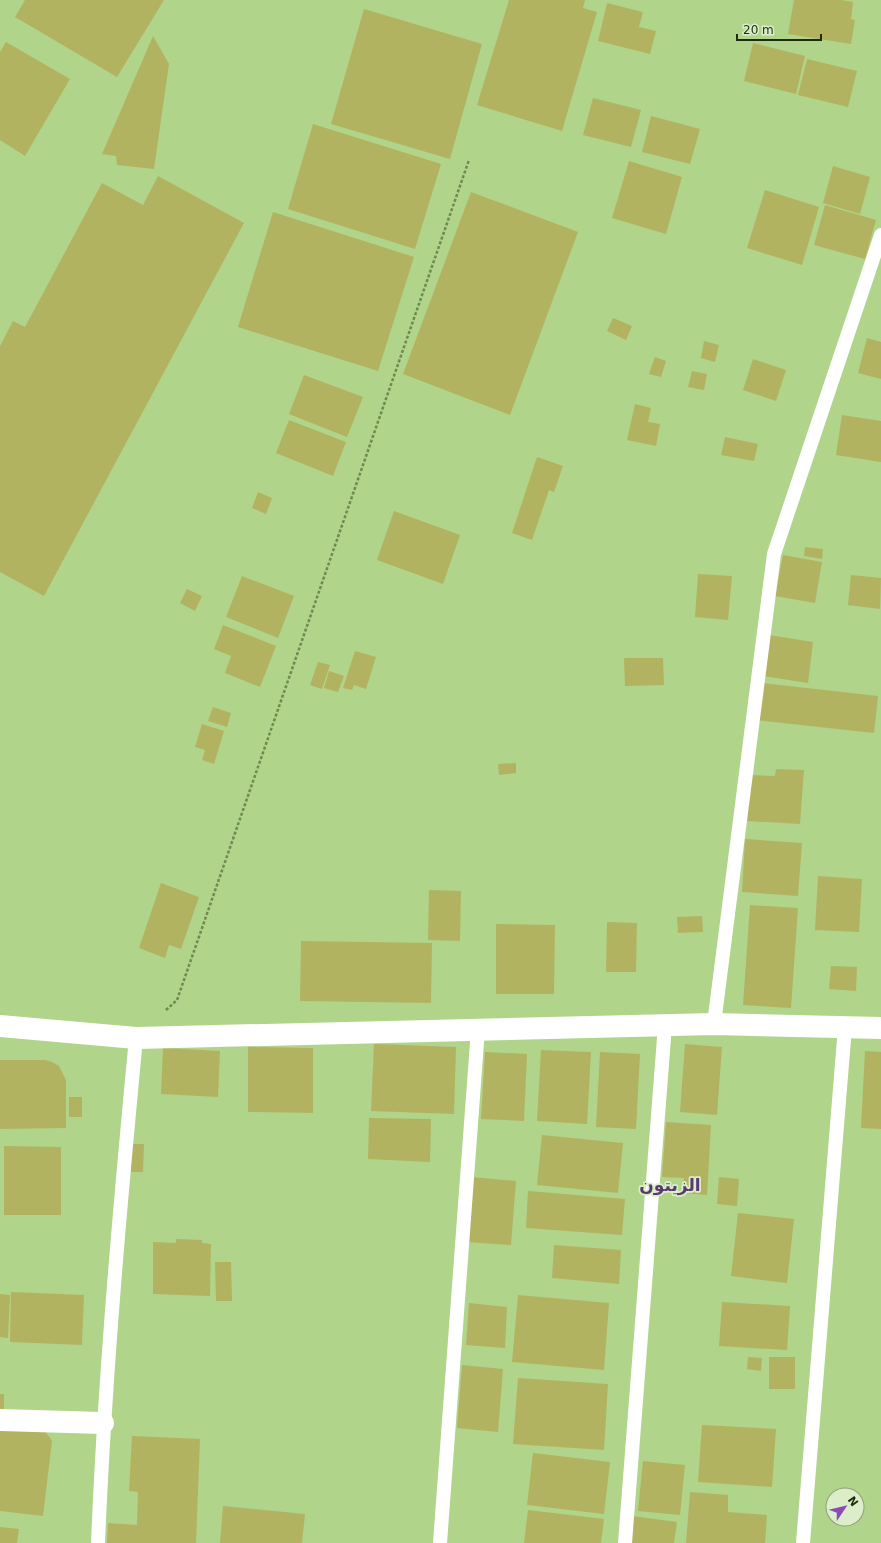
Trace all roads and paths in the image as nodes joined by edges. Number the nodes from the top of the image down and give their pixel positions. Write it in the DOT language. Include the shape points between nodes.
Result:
graph roads {
  1 [pos="469,160"];
  2 [pos="881,235"];
  3 [pos="165,1011"];
  4 [pos="714,1024"];
  5 [pos="665,1025"];
  6 [pos="0,1026"];
  7 [pos="845,1027"];
  8 [pos="881,1028"];
  9 [pos="478,1029"];
  10 [pos="136,1038"];
  11 [pos="0,1420"];
  12 [pos="103,1423"];
  13 [pos="98,1543"];
  14 [pos="440,1543"];
  15 [pos="625,1543"];
  16 [pos="803,1543"];
  1 -- 3 [label="path" via="177,1000"];
  2 -- 4 [label="lane" via="774,554"];
  4 -- 5 [label="street"];
  4 -- 7 [label="street"];
  5 -- 9 [label="street"];
  5 -- 15 [label="lane"];
  6 -- 10 [label="street"];
  7 -- 8 [label="street"];
  7 -- 16 [label="lane"];
  9 -- 10 [label="street"];
  9 -- 14 [label="lane"];
  10 -- 12 [label="lane"];
  11 -- 12 [label="street"];
  12 -- 13 [label="lane"];
}
